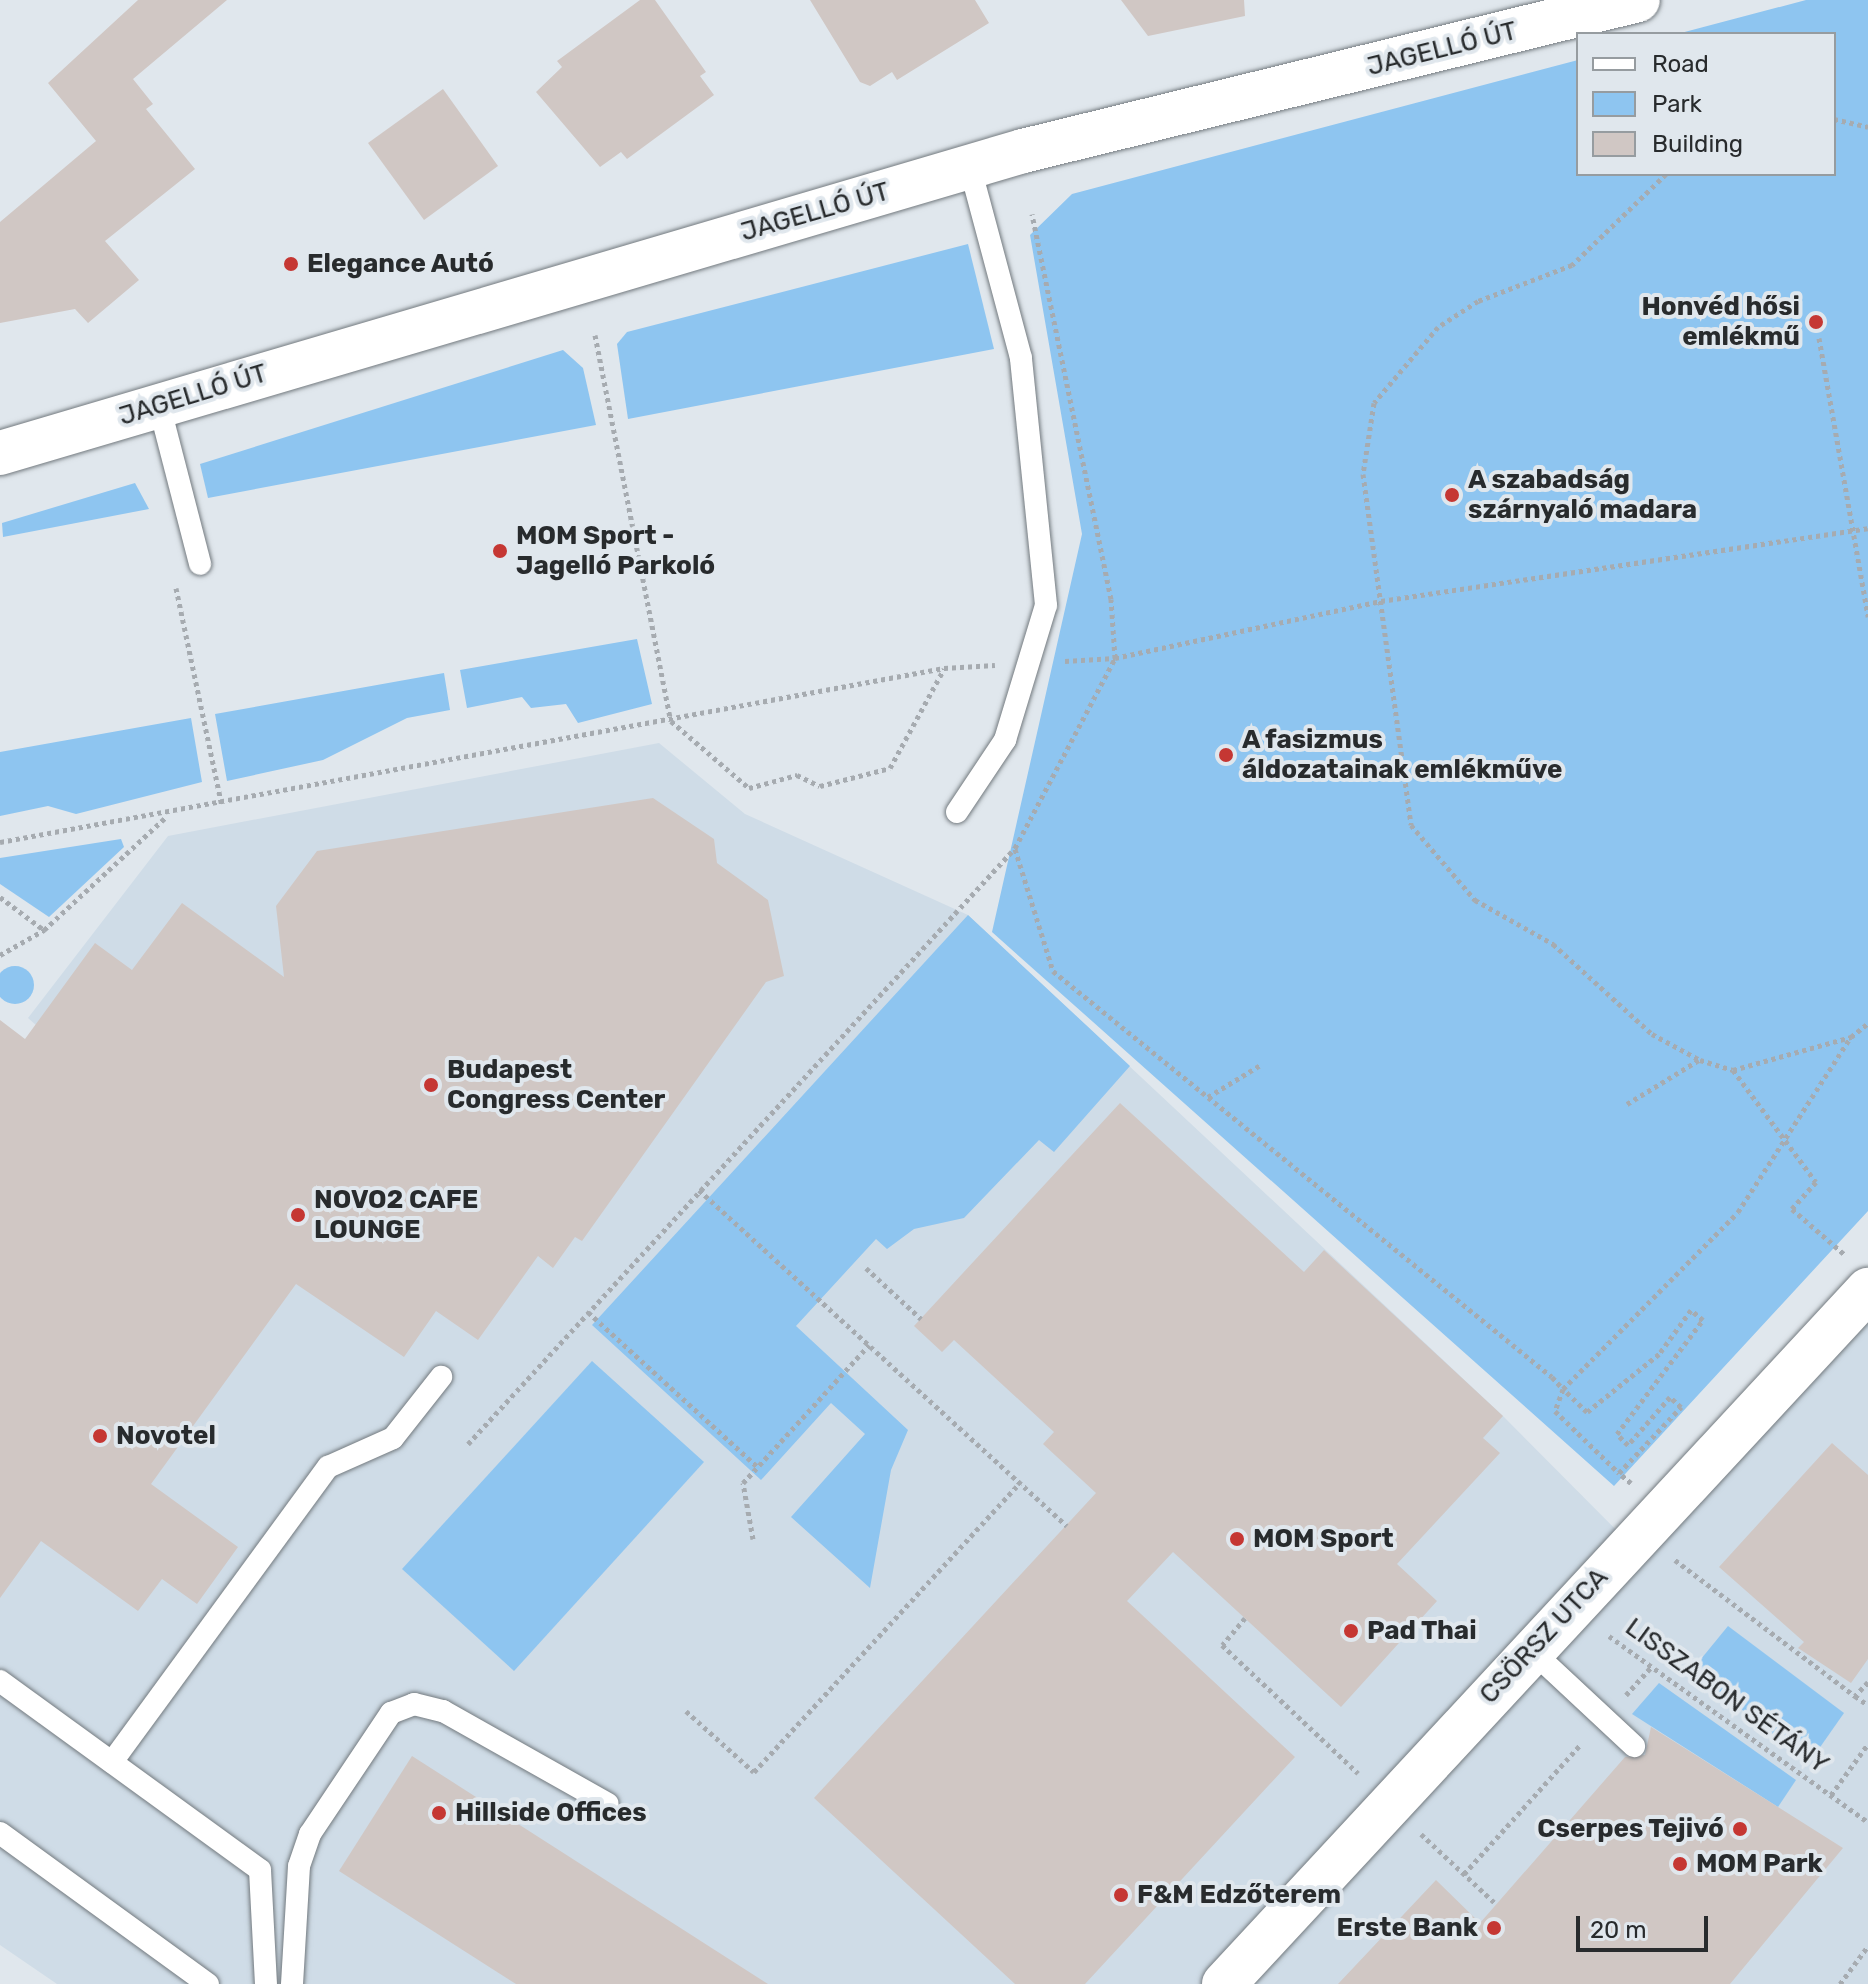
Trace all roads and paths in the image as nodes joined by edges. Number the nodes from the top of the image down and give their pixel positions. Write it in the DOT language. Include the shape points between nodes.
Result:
graph roads {
  1 [pos="1638,0"];
  2 [pos="1836,119"];
  3 [pos="1868,127"];
  4 [pos="970,167"];
  5 [pos="1664,176"];
  6 [pos="1032,214"];
  7 [pos="595,335"];
  8 [pos="1819,338"];
  9 [pos="159,405"];
  10 [pos="0,453"];
  11 [pos="1868,528"];
  12 [pos="1853,530"];
  13 [pos="200,564"];
  14 [pos="173,570"];
  15 [pos="1381,601"];
  16 [pos="1868,617"];
  17 [pos="1115,658"];
  18 [pos="1033,663"];
  19 [pos="944,668"];
  20 [pos="671,721"];
  21 [pos="222,806"];
  22 [pos="957,812"];
  23 [pos="166,817"];
  24 [pos="0,842"];
  25 [pos="1015,848"];
  26 [pos="0,897"];
  27 [pos="44,930"];
  28 [pos="0,955"];
  29 [pos="1868,1023"];
  30 [pos="1851,1037"];
  31 [pos="1700,1060"];
  32 [pos="1262,1064"];
  33 [pos="1733,1070"];
  34 [pos="1208,1097"];
  35 [pos="1627,1104"];
  36 [pos="1783,1140"];
  37 [pos="699,1190"];
  38 [pos="1845,1254"];
  39 [pos="866,1268"];
  40 [pos="1868,1290"];
  41 [pos="588,1312"];
  42 [pos="921,1319"];
  43 [pos="869,1345"];
  44 [pos="441,1377"];
  45 [pos="1563,1389"];
  46 [pos="468,1444"];
  47 [pos="758,1467"];
  48 [pos="1619,1473"];
  49 [pos="1020,1483"];
  50 [pos="1631,1483"];
  51 [pos="1067,1526"];
  52 [pos="753,1539"];
  53 [pos="1671,1557"];
  54 [pos="1245,1618"];
  55 [pos="1602,1631"];
  56 [pos="1531,1650"];
  57 [pos="1652,1666"];
  58 [pos="0,1681"];
  59 [pos="1868,1682"];
  60 [pos="1855,1696"];
  61 [pos="1868,1705"];
  62 [pos="686,1711"];
  63 [pos="1604,1718"];
  64 [pos="1868,1744"];
  65 [pos="1634,1746"];
  66 [pos="112,1762"];
  67 [pos="1358,1773"];
  68 [pos="1831,1795"];
  69 [pos="608,1804"];
  70 [pos="1868,1822"];
  71 [pos="0,1833"];
  72 [pos="1421,1834"];
  73 [pos="1464,1874"];
  74 [pos="1496,1904"];
  75 [pos="1868,1946"];
  76 [pos="208,1984"];
  77 [pos="266,1984"];
  78 [pos="292,1984"];
  79 [pos="1224,1984"];
  80 [pos="1840,1984"];
  1 -- 4 [label="street, JAGELLÓ ÚT"];
  2 -- 3 [label="path"];
  4 -- 9 [label="street, JAGELLÓ ÚT"];
  4 -- 18 [label="lane" via="1021,358 1043,522 1046,605"];
  5 -- 15 [label="path" via="1588,253 1478,301 1429,334 1389,377 1362,445"];
  6 -- 17 [label="path" via="1111,599"];
  7 -- 20 [label="path"];
  8 -- 12 [label="path"];
  9 -- 10 [label="street, JAGELLÓ ÚT"];
  9 -- 13 [label="lane"];
  11 -- 12 [label="path"];
  12 -- 15 [label="path"];
  12 -- 16 [label="path"];
  14 -- 21 [label="path"];
  15 -- 17 [label="path"];
  15 -- 31 [label="path" via="1411,825 1425,847 1475,900 1553,944 1652,1034"];
  17 -- 18 [label="path"];
  17 -- 25 [label="path"];
  18 -- 19 [label="path"];
  18 -- 22 [label="lane" via="993,765"];
  19 -- 20 [label="path"];
  19 -- 20 [label="path" via="890,768 820,786 797,775 749,788"];
  20 -- 21 [label="path"];
  21 -- 23 [label="path"];
  23 -- 24 [label="path"];
  23 -- 27 [label="path"];
  25 -- 34 [label="path" via="1053,971"];
  25 -- 37 [label="path"];
  26 -- 27 [label="path"];
  27 -- 28 [label="path"];
  29 -- 30 [label="path"];
  30 -- 33 [label="path"];
  30 -- 36 [label="path"];
  31 -- 33 [label="path"];
  31 -- 35 [label="path"];
  32 -- 34 [label="path"];
  33 -- 36 [label="path"];
  34 -- 45 [label="path"];
  36 -- 38 [label="path" via="1816,1182 1792,1209"];
  36 -- 45 [label="path" via="1738,1212"];
  37 -- 41 [label="path"];
  37 -- 43 [label="path"];
  39 -- 42 [label="path"];
  40 -- 56 [label="street, CSÖRSZ UTCA"];
  41 -- 46 [label="path"];
  41 -- 47 [label="path"];
  43 -- 47 [label="path"];
  43 -- 49 [label="path"];
  44 -- 66 [label="lane" via="393,1438 328,1467"];
  45 -- 48 [label="path" via="1555,1411"];
  45 -- 48 [label="path" via="1587,1412 1659,1354 1691,1310 1703,1320 1617,1434 1628,1445 1670,1397 1681,1407"];
  47 -- 52 [label="path" via="743,1483"];
  48 -- 50 [label="path"];
  49 -- 51 [label="path"];
  49 -- 62 [label="path" via="754,1772"];
  53 -- 60 [label="path"];
  54 -- 67 [label="path" via="1222,1645"];
  55 -- 57 [label="path, LISSZABON SÉTÁNY"];
  56 -- 63 [label="lane"];
  56 -- 79 [label="street, CSÖRSZ UTCA"];
  57 -- 63 [label="path"];
  57 -- 68 [label="path, LISSZABON SÉTÁNY"];
  58 -- 66 [label="lane"];
  59 -- 60 [label="path"];
  60 -- 61 [label="path"];
  63 -- 65 [label="lane"];
  63 -- 73 [label="path"];
  64 -- 68 [label="path"];
  66 -- 77 [label="lane" via="260,1870"];
  68 -- 70 [label="path, LISSZABON SÉTÁNY"];
  69 -- 78 [label="lane" via="443,1711 414,1704 391,1713 306,1845"];
  71 -- 76 [label="lane"];
  72 -- 73 [label="path"];
  73 -- 74 [label="path"];
  75 -- 80 [label="path"];
}
